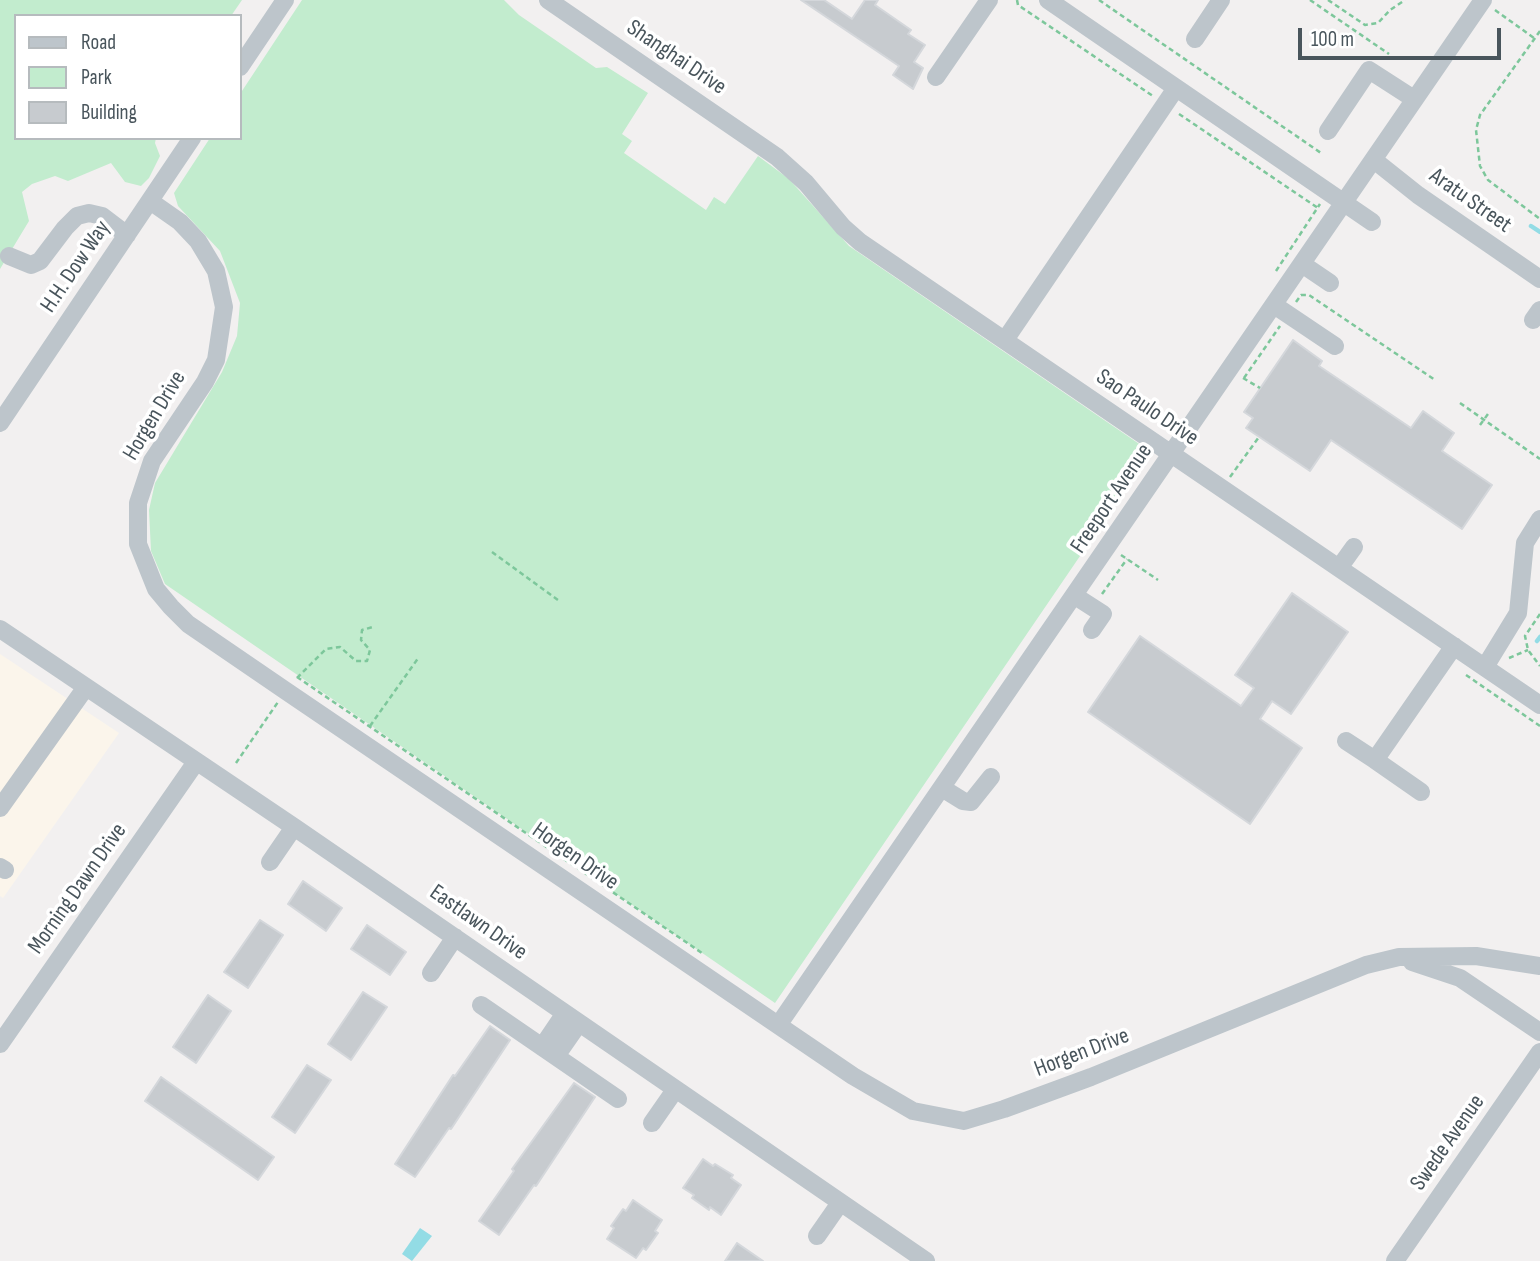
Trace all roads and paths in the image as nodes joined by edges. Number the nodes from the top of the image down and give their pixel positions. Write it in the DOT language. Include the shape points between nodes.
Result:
graph roads {
  1 [pos="285,0"];
  2 [pos="548,0"];
  3 [pos="989,0"];
  4 [pos="1017,0"];
  5 [pos="1048,0"];
  6 [pos="1099,0"];
  7 [pos="1221,0"];
  8 [pos="1310,0"];
  9 [pos="1328,0"];
  10 [pos="1405,0"];
  11 [pos="1483,0"];
  12 [pos="1018,5"];
  13 [pos="1540,31"];
  14 [pos="1534,38"];
  15 [pos="1195,39"];
  16 [pos="1389,54"];
  17 [pos="242,64"];
  18 [pos="936,78"];
  19 [pos="1176,88"];
  20 [pos="1414,99"];
  21 [pos="1328,131"];
  22 [pos="742,132"];
  23 [pos="191,140"];
  24 [pos="1321,153"];
  25 [pos="1374,160"];
  26 [pos="150,201"];
  27 [pos="1344,203"];
  28 [pos="1540,219"];
  29 [pos="1372,222"];
  30 [pos="127,235"];
  31 [pos="9,256"];
  32 [pos="1302,264"];
  33 [pos="1540,279"];
  34 [pos="1330,283"];
  35 [pos="1281,309"];
  36 [pos="1005,340"];
  37 [pos="1335,346"];
  38 [pos="1244,378"];
  39 [pos="1435,380"];
  40 [pos="1460,403"];
  41 [pos="1488,414"];
  42 [pos="1484,420"];
  43 [pos="0,423"];
  44 [pos="1480,425"];
  45 [pos="1259,437"];
  46 [pos="1172,455"];
  47 [pos="1540,459"];
  48 [pos="1222,488"];
  49 [pos="1540,519"];
  50 [pos="1109,547"];
  51 [pos="1354,547"];
  52 [pos="492,552"];
  53 [pos="1127,559"];
  54 [pos="1339,568"];
  55 [pos="1158,580"];
  56 [pos="1075,596"];
  57 [pos="558,600"];
  58 [pos="1097,602"];
  59 [pos="1540,614"];
  60 [pos="373,627"];
  61 [pos="1092,630"];
  62 [pos="2,635"];
  63 [pos="1454,646"];
  64 [pos="419,657"];
  65 [pos="1540,666"];
  66 [pos="1485,667"];
  67 [pos="292,684"];
  68 [pos="86,687"];
  69 [pos="1540,705"];
  70 [pos="370,726"];
  71 [pos="1346,741"];
  72 [pos="1375,760"];
  73 [pos="196,762"];
  74 [pos="236,763"];
  75 [pos="991,777"];
  76 [pos="6,785"];
  77 [pos="942,788"];
  78 [pos="1422,792"];
  79 [pos="0,808"];
  80 [pos="294,827"];
  81 [pos="270,862"];
  82 [pos="455,937"];
  83 [pos="1399,957"];
  84 [pos="710,958"];
  85 [pos="1540,966"];
  86 [pos="431,973"];
  87 [pos="481,1005"];
  88 [pos="572,1018"];
  89 [pos="779,1024"];
  90 [pos="1540,1032"];
  91 [pos="0,1044"];
  92 [pos="549,1051"];
  93 [pos="1540,1052"];
  94 [pos="675,1090"];
  95 [pos="618,1099"];
  96 [pos="652,1123"];
  97 [pos="840,1203"];
  98 [pos="817,1236"];
  99 [pos="926,1261"];
  100 [pos="1395,1261"];
  1 -- 17 [label="street"];
  2 -- 22 [label="street, Shanghai Drive"];
  3 -- 18 [label="street"];
  4 -- 12 [label="path"];
  5 -- 19 [label="street"];
  6 -- 24 [label="path"];
  7 -- 15 [label="street"];
  8 -- 16 [label="path"];
  9 -- 10 [label="path" via="1365,25 1378,23"];
  11 -- 14 [label="path"];
  11 -- 20 [label="street, Freeport Avenue"];
  13 -- 14 [label="path"];
  14 -- 28 [label="path" via="1480,115 1476,130 1480,166 1489,180"];
  19 -- 27 [label="street"];
  19 -- 36 [label="street"];
  20 -- 21 [label="street" via="1369,69"];
  20 -- 25 [label="street, Freeport Avenue"];
  22 -- 36 [label="street, Sao Paulo Drive" via="793,170 860,242"];
  23 -- 26 [label="street, H.H. Dow Way"];
  25 -- 27 [label="street, Freeport Avenue"];
  25 -- 33 [label="street, Aratu Street"];
  26 -- 30 [label="street, H.H. Dow Way"];
  26 -- 67 [label="street, Horgen Drive" via="198,241 216,271 224,307 216,359 144,481 138,503 138,544 156,589 188,624"];
  27 -- 29 [label="street"];
  27 -- 32 [label="street, Freeport Avenue"];
  30 -- 31 [label="street" via="102,216 89,213 77,216 40,261 31,264"];
  30 -- 43 [label="street, H.H. Dow Way"];
  32 -- 34 [label="street"];
  32 -- 35 [label="street, Freeport Avenue"];
  35 -- 37 [label="street"];
  35 -- 38 [label="path"];
  35 -- 39 [label="path" via="1301,295 1309,295"];
  35 -- 46 [label="street, Freeport Avenue"];
  36 -- 46 [label="street, Sao Paulo Drive"];
  40 -- 42 [label="path"];
  41 -- 42 [label="path"];
  42 -- 44 [label="path"];
  42 -- 47 [label="path"];
  45 -- 48 [label="path"];
  46 -- 48 [label="street, Sao Paulo Drive"];
  46 -- 50 [label="street, Freeport Avenue"];
  48 -- 54 [label="street, Sao Paulo Drive"];
  49 -- 66 [label="street" via="1525,543 1518,613"];
  50 -- 53 [label="path"];
  50 -- 56 [label="street, Freeport Avenue"];
  51 -- 54 [label="street"];
  52 -- 57 [label="path"];
  53 -- 55 [label="path"];
  53 -- 58 [label="path"];
  54 -- 63 [label="street, Sao Paulo Drive"];
  56 -- 61 [label="street" via="1103,614"];
  56 -- 77 [label="street, Freeport Avenue"];
  59 -- 65 [label="path" via="1525,636 1528,650"];
  60 -- 67 [label="path" via="362,630 361,640 370,650 367,661 356,661 340,648 326,649"];
  62 -- 68 [label="street, Eastlawn Drive"];
  63 -- 66 [label="street, Sao Paulo Drive"];
  63 -- 72 [label="street"];
  64 -- 70 [label="path"];
  66 -- 69 [label="street, Sao Paulo Drive"];
  67 -- 70 [label="path"];
  67 -- 74 [label="path"];
  67 -- 89 [label="street, Horgen Drive"];
  68 -- 73 [label="street, Eastlawn Drive"];
  68 -- 76 [label="street"];
  70 -- 84 [label="path"];
  71 -- 72 [label="street"];
  72 -- 78 [label="street"];
  73 -- 80 [label="street, Eastlawn Drive"];
  73 -- 91 [label="street, Morning Dawn Drive"];
  75 -- 77 [label="street" via="971,802"];
  76 -- 79 [label="street"];
  77 -- 89 [label="street, Freeport Avenue"];
  80 -- 81 [label="street"];
  80 -- 82 [label="street, Eastlawn Drive"];
  82 -- 86 [label="street"];
  82 -- 88 [label="street, Eastlawn Drive"];
  83 -- 85 [label="street, Horgen Drive" via="1476,956"];
  83 -- 89 [label="street, Horgen Drive" via="1366,965 1091,1077 964,1121 913,1111"];
  83 -- 90 [label="street" via="1460,978"];
  87 -- 92 [label="street"];
  88 -- 92 [label="street"];
  88 -- 94 [label="street, Eastlawn Drive"];
  92 -- 95 [label="street"];
  93 -- 100 [label="street, Swede Avenue"];
  94 -- 96 [label="street"];
  94 -- 97 [label="street, Eastlawn Drive"];
  97 -- 98 [label="street"];
  97 -- 99 [label="street, Eastlawn Drive"];
}
